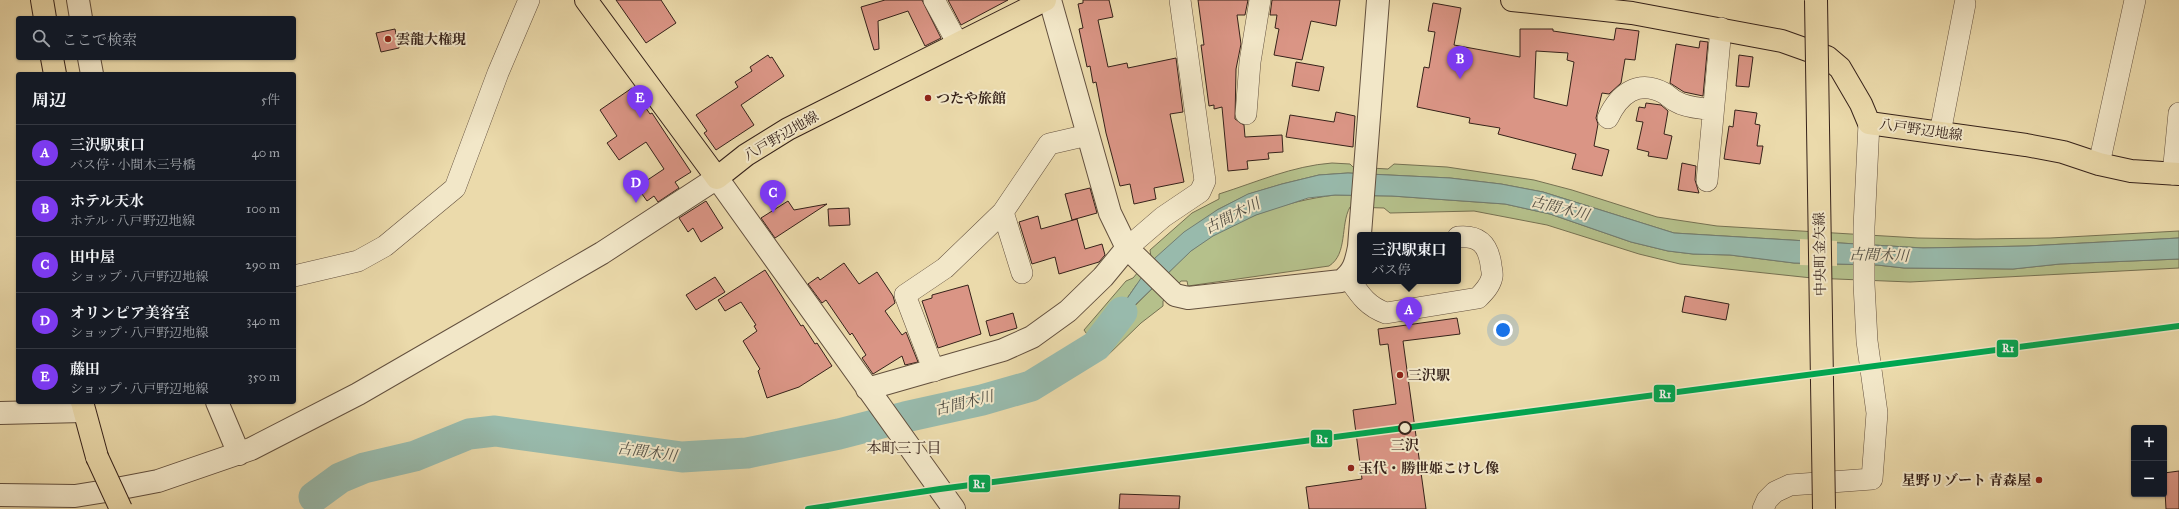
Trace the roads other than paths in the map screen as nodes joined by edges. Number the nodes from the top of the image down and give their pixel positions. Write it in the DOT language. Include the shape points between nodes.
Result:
graph roads {
  1 [pos="42,0"];
  2 [pos="78,0"];
  3 [pos="529,0"];
  4 [pos="586,0"];
  5 [pos="934,0"];
  6 [pos="1045,0"];
  7 [pos="1050,0"];
  8 [pos="1180,0"];
  9 [pos="1260,0"];
  10 [pos="1378,0"];
  11 [pos="1512,0"];
  12 [pos="1816,0"];
  13 [pos="2135,0"];
  14 [pos="1965,4"];
  15 [pos="45,16"];
  16 [pos="81,16"];
  17 [pos="1720,28"];
  18 [pos="958,44"];
  19 [pos="52,60"];
  20 [pos="89,60"];
  21 [pos="55,72"];
  22 [pos="92,72"];
  23 [pos="1713,110"];
  24 [pos="2179,113"];
  25 [pos="1246,114"];
  26 [pos="1608,118"];
  27 [pos="1869,123"];
  28 [pos="1940,133"];
  29 [pos="1088,135"];
  30 [pos="2099,164"];
  31 [pos="2176,174"];
  32 [pos="717,178"];
  33 [pos="1707,181"];
  34 [pos="1003,212"];
  35 [pos="1360,232"];
  36 [pos="1461,238"];
  37 [pos="1131,253"];
  38 [pos="1357,256"];
  39 [pos="1022,273"];
  40 [pos="296,276"];
  41 [pos="1347,276"];
  42 [pos="934,371"];
  43 [pos="870,394"];
  44 [pos="218,404"];
  45 [pos="83,406"];
  46 [pos="0,413"];
  47 [pos="238,454"];
  48 [pos="0,495"];
  49 [pos="121,509"];
  50 [pos="954,509"];
  51 [pos="1763,509"];
  52 [pos="1824,509"];
  1 -- 15 [label="main road"];
  2 -- 16 [label="street"];
  3 -- 40 [label="street" via="454,188 385,246 358,261"];
  4 -- 32 [label="main road"];
  5 -- 18 [label="street"];
  6 -- 18 [label="main road, 八戸野辺地線"];
  7 -- 29 [label="street"];
  8 -- 37 [label="street" via="1205,182 1200,192 1163,217"];
  9 -- 25 [label="street" via="1250,62"];
  10 -- 35 [label="street"];
  11 -- 17 [label="main road, 八戸野辺地線" via="1632,13"];
  12 -- 52 [label="main road, 中央町金矢線, bridge"];
  13 -- 30 [label="street"];
  14 -- 28 [label="street"];
  17 -- 23 [label="street"];
  17 -- 27 [label="main road, 八戸野辺地線" via="1782,41 1828,57 1840,68"];
  18 -- 32 [label="main road, 八戸野辺地線" via="788,129"];
  19 -- 21 [label="main road"];
  20 -- 22 [label="street"];
  23 -- 26 [label="street" via="1678,103 1664,93 1648,88 1635,88 1615,104"];
  23 -- 33 [label="street"];
  24 -- 31 [label="street"];
  27 -- 28 [label="main road, 八戸野辺地線"];
  27 -- 51 [label="street" via="1864,284 1867,341 1877,413 1872,479 1790,485 1775,492"];
  28 -- 30 [label="main road, 八戸野辺地線" via="2048,150"];
  29 -- 34 [label="street" via="1049,144"];
  29 -- 37 [label="street" via="1110,213"];
  30 -- 31 [label="main road, 八戸野辺地線"];
  32 -- 43 [label="street"];
  32 -- 47 [label="street" via="602,253 385,378"];
  34 -- 39 [label="street"];
  34 -- 42 [label="street" via="945,268 905,295"];
  36 -- 41 [label="street" via="1476,238 1485,244 1489,254 1492,276 1487,288 1478,298 1386,314 1365,302"];
  37 -- 41 [label="street" via="1175,295 1188,298 1341,281"];
  37 -- 42 [label="street" via="1068,311 1032,337 1003,350"];
  38 -- 41 [label="street" via="1355,266"];
  42 -- 43 [label="street"];
  43 -- 50 [label="street"];
  44 -- 47 [label="street"];
  45 -- 46 [label="street"];
  45 -- 49 [label="main road, bridge" via="97,457"];
  47 -- 48 [label="street" via="158,481 106,491 75,496"];
}
